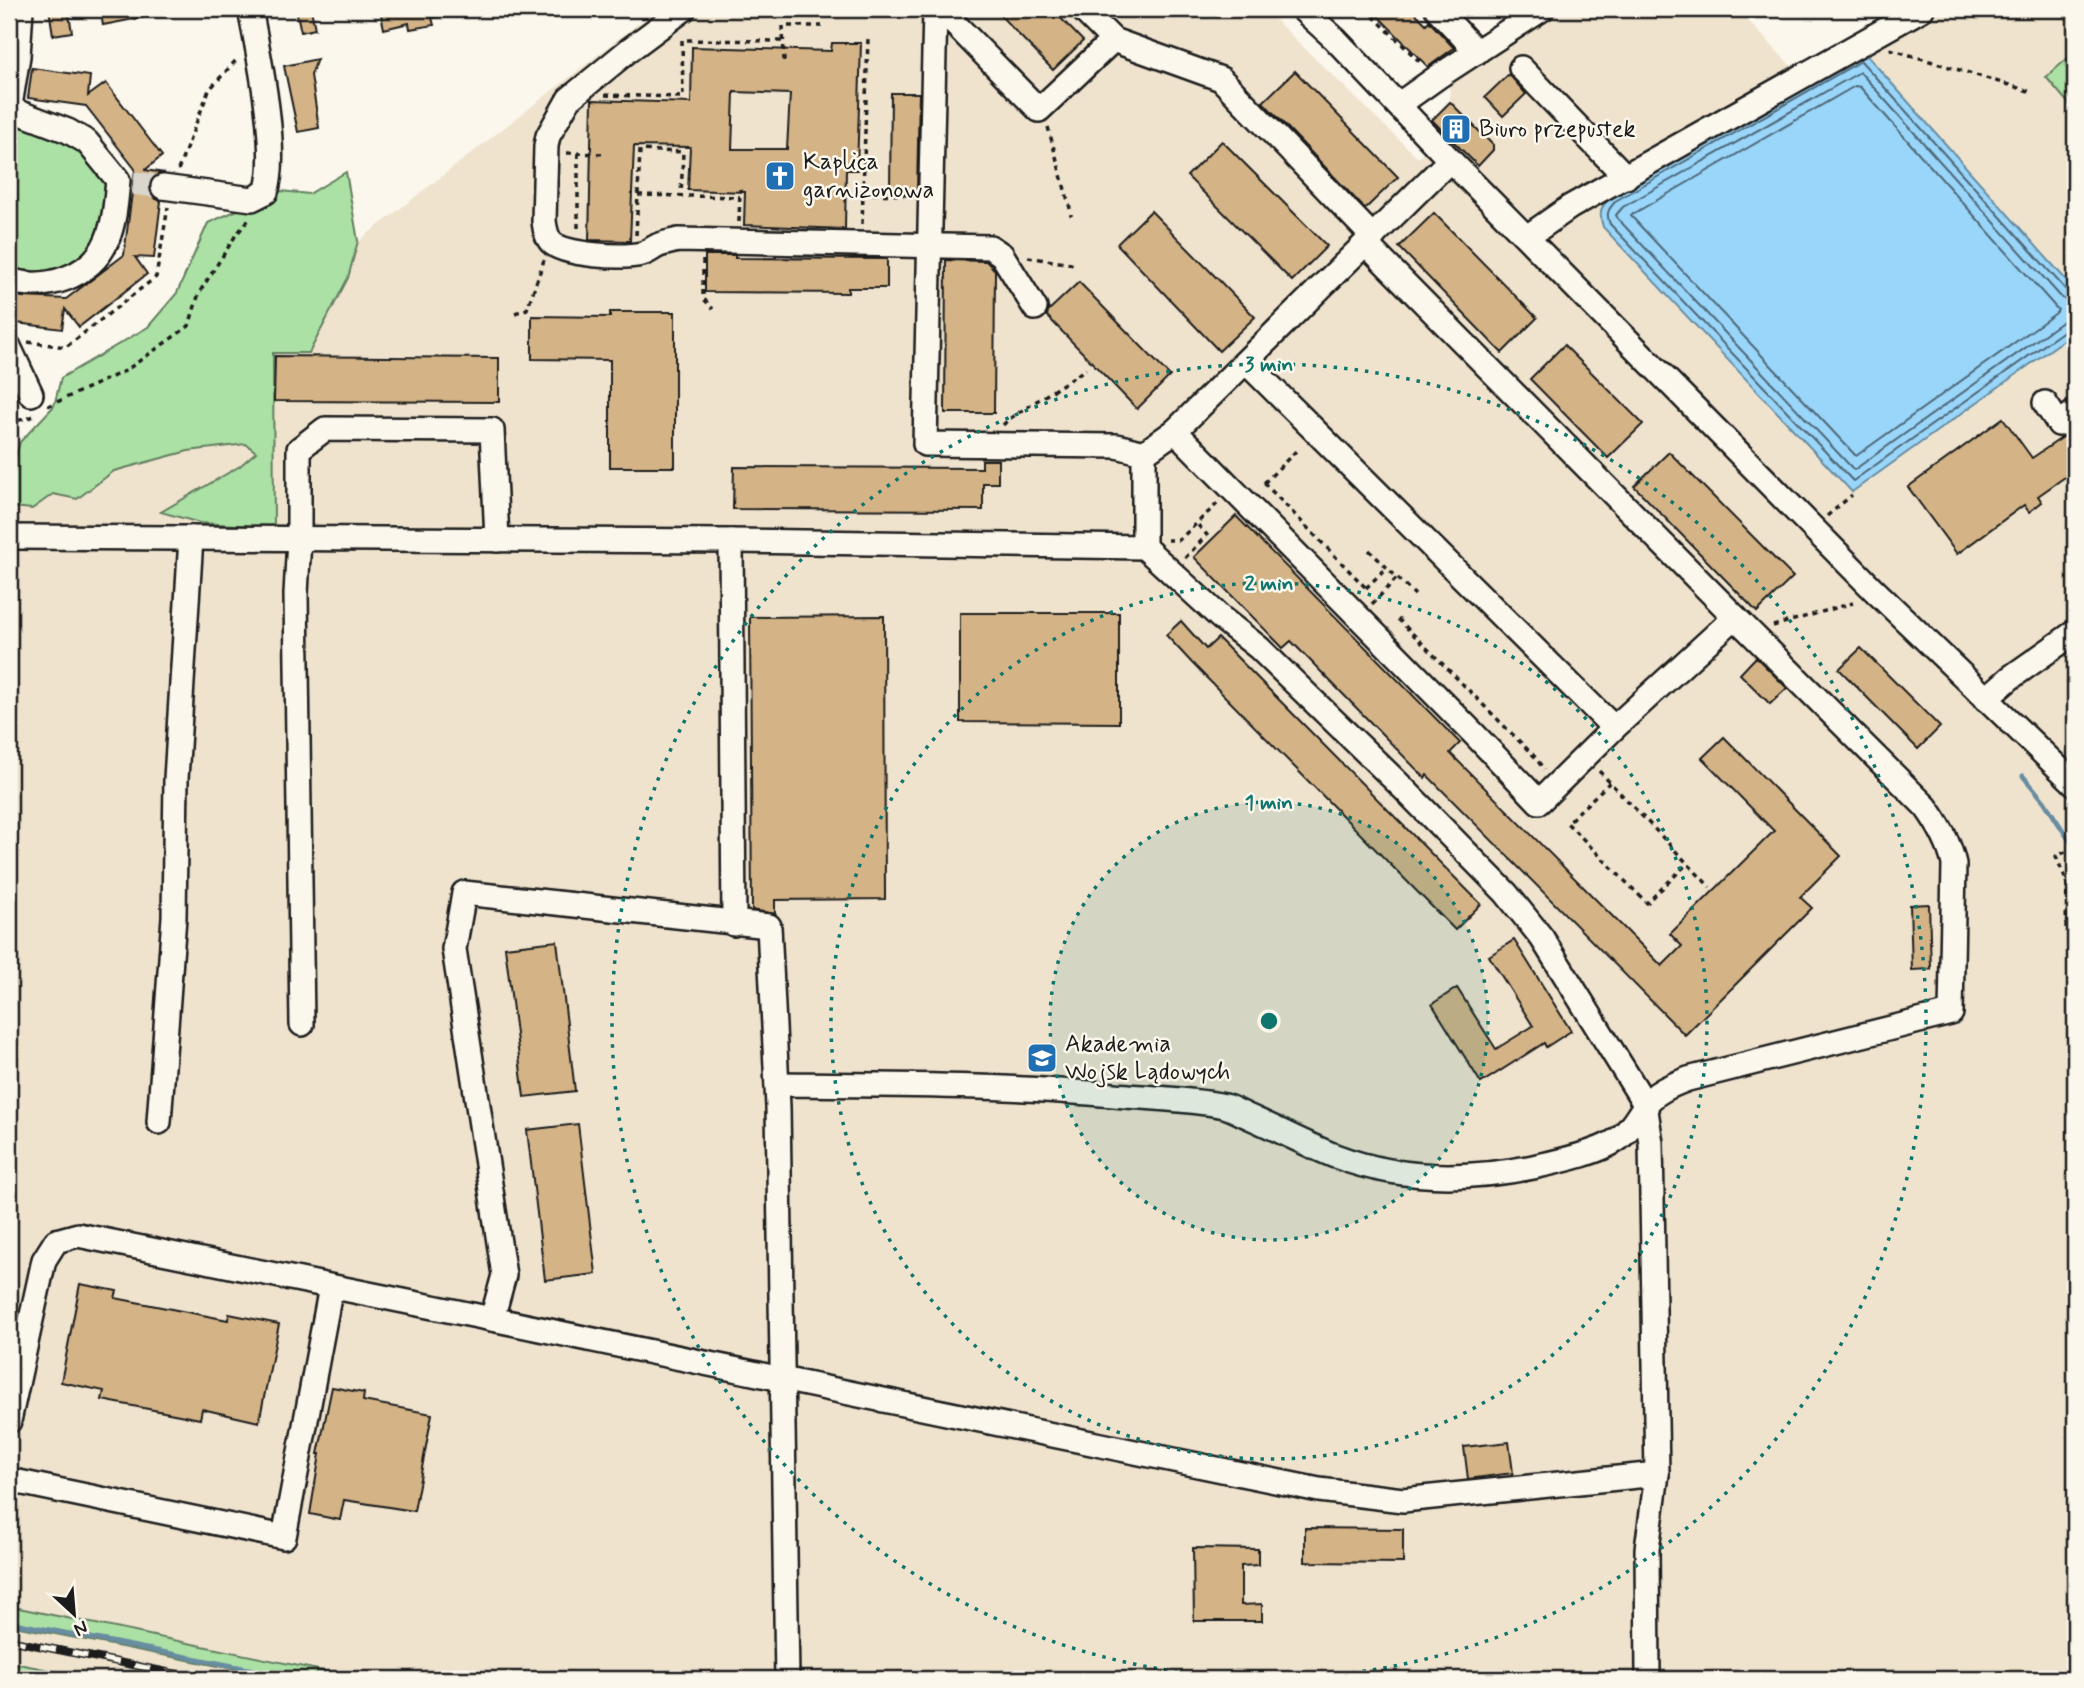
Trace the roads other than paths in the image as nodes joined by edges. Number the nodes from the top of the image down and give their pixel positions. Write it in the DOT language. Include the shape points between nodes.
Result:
graph roads {
  1 [pos="21,9"];
  2 [pos="250,9"];
  3 [pos="684,9"];
  4 [pos="1082,9"];
  5 [pos="1437,9"];
  6 [pos="1542,9"];
  7 [pos="1922,9"];
  8 [pos="935,12"];
  9 [pos="1311,12"];
  10 [pos="1113,40"];
  11 [pos="1477,51"];
  12 [pos="1521,68"];
  13 [pos="1398,105"];
  14 [pos="9,111"];
  15 [pos="1450,160"];
  16 [pos="1626,177"];
  17 [pos="167,188"];
  18 [pos="1527,237"];
  19 [pos="1370,240"];
  20 [pos="929,246"];
  21 [pos="9,280"];
  22 [pos="1035,309"];
  23 [pos="14,344"];
  24 [pos="1246,362"];
  25 [pos="2045,403"];
  26 [pos="33,405"];
  27 [pos="2075,412"];
  28 [pos="1175,431"];
  29 [pos="1144,453"];
  30 [pos="9,537"];
  31 [pos="191,538"];
  32 [pos="299,539"];
  33 [pos="497,541"];
  34 [pos="731,541"];
  35 [pos="1144,547"];
  36 [pos="1734,617"];
  37 [pos="2075,632"];
  38 [pos="1986,699"];
  39 [pos="1614,728"];
  40 [pos="2075,784"];
  41 [pos="734,924"];
  42 [pos="302,1024"];
  43 [pos="777,1084"];
  44 [pos="1645,1104"];
  45 [pos="159,1122"];
  46 [pos="331,1287"];
  47 [pos="492,1319"];
  48 [pos="781,1380"];
  49 [pos="9,1421"];
  50 [pos="1657,1474"];
  51 [pos="9,1480"];
  52 [pos="787,1679"];
  53 [pos="1648,1679"];
  1 -- 14 [label="street"];
  2 -- 17 [label="street" via="270,134 266,192 253,199"];
  3 -- 20 [label="street" via="569,99 560,113 546,146 544,221 555,245 585,254 639,255 678,240"];
  4 -- 10 [label="street"];
  5 -- 11 [label="street"];
  6 -- 11 [label="street"];
  7 -- 16 [label="street"];
  8 -- 10 [label="street" via="946,15 1039,110"];
  8 -- 20 [label="street"];
  9 -- 13 [label="street"];
  10 -- 19 [label="street" via="1221,79"];
  11 -- 13 [label="street"];
  12 -- 16 [label="street"];
  13 -- 15 [label="street"];
  14 -- 21 [label="street" via="87,142 126,181 108,239 91,264 50,283"];
  15 -- 18 [label="street"];
  15 -- 19 [label="street"];
  16 -- 18 [label="street"];
  18 -- 38 [label="street"];
  19 -- 24 [label="street"];
  19 -- 36 [label="street"];
  20 -- 22 [label="street" via="990,247 1002,255"];
  20 -- 29 [label="street" via="925,444 1117,446"];
  23 -- 26 [label="street"];
  24 -- 28 [label="street"];
  24 -- 39 [label="street"];
  25 -- 27 [label="street" via="2059,424"];
  28 -- 29 [label="street"];
  28 -- 39 [label="street" via="1539,802"];
  29 -- 35 [label="street"];
  30 -- 31 [label="street"];
  31 -- 32 [label="street"];
  31 -- 45 [label="street" via="176,779 174,917"];
  32 -- 33 [label="street"];
  32 -- 33 [label="street" via="299,449 325,429 492,430"];
  32 -- 42 [label="street"];
  33 -- 34 [label="street"];
  34 -- 35 [label="street"];
  34 -- 41 [label="street"];
  35 -- 44 [label="street" via="1259,648 1506,893 1542,938"];
  36 -- 39 [label="street"];
  36 -- 44 [label="street" via="1938,823 1955,864 1951,1013 1688,1079"];
  37 -- 38 [label="street"];
  38 -- 40 [label="street"];
  41 -- 43 [label="street" via="769,926"];
  41 -- 47 [label="street" via="464,892 454,949 504,1275"];
  43 -- 44 [label="street" via="1054,1089 1227,1107 1335,1156 1385,1170 1432,1176 1498,1173 1581,1155 1620,1138"];
  43 -- 48 [label="street"];
  44 -- 50 [label="street" via="1651,1143"];
  46 -- 47 [label="street"];
  46 -- 49 [label="street" via="78,1235 56,1241 44,1260"];
  46 -- 51 [label="street" via="284,1537"];
  47 -- 48 [label="street"];
  48 -- 50 [label="street" via="1320,1490 1403,1500"];
  48 -- 52 [label="street"];
  50 -- 53 [label="street" via="1647,1549"];
}
